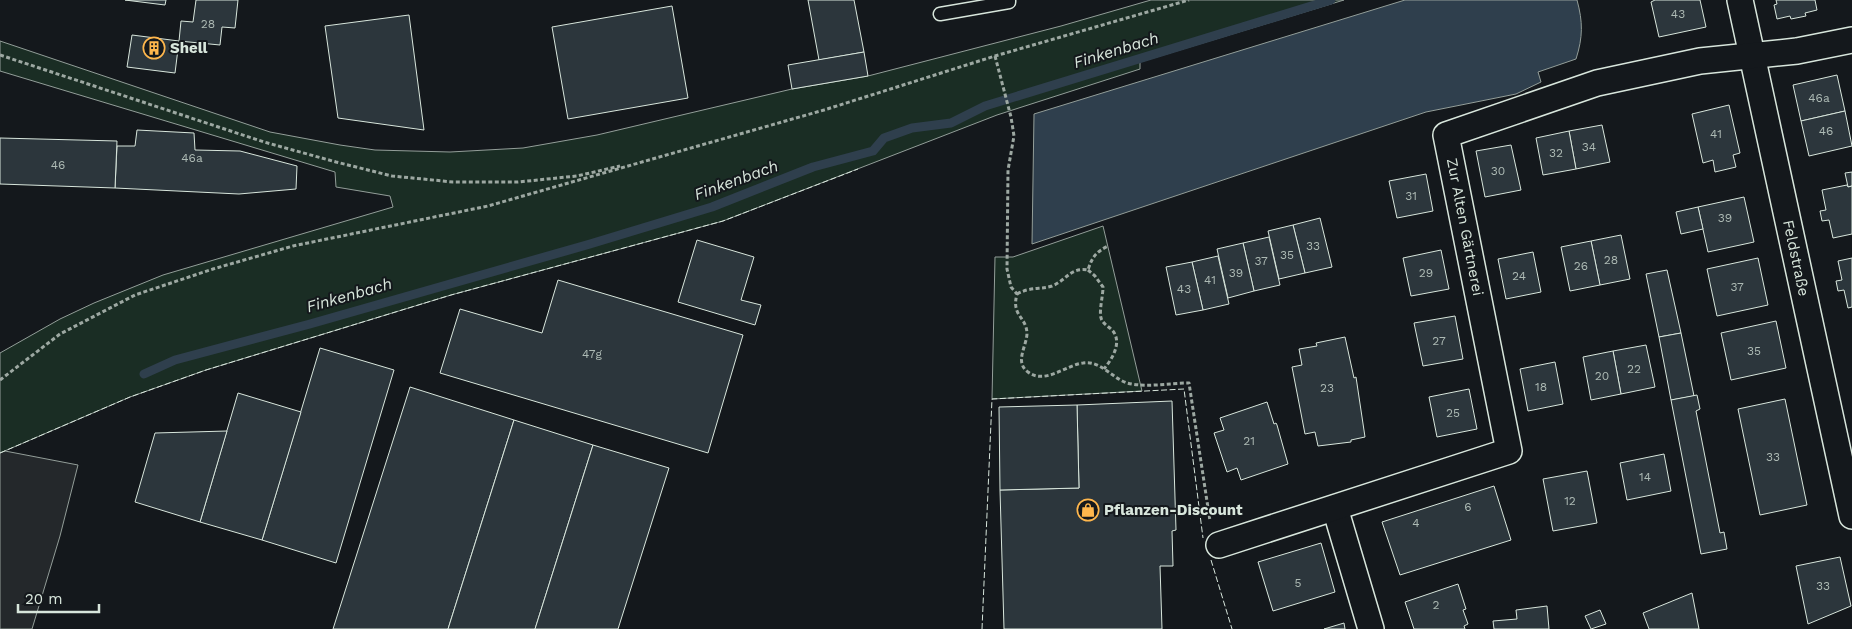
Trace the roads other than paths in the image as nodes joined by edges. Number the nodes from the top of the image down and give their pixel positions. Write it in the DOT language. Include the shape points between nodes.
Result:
graph roads {
  1 [pos="1009,0"];
  2 [pos="1740,0"];
  3 [pos="940,14"];
  4 [pos="1852,40"];
  5 [pos="1753,56"];
  6 [pos="1335,508"];
  7 [pos="1852,516"];
  8 [pos="1219,545"];
  9 [pos="1371,629"];
  1 -- 3 [label="lane"];
  2 -- 5 [label="street, Feldstraße"];
  4 -- 5 [label="street"];
  5 -- 6 [label="street, Zur Alten Gärtnerei" via="1700,61 1597,83 1446,135 1509,451"];
  5 -- 7 [label="street, Feldstraße"];
  6 -- 8 [label="street, Zur Alten Gärtnerei"];
  6 -- 9 [label="street"];
}
